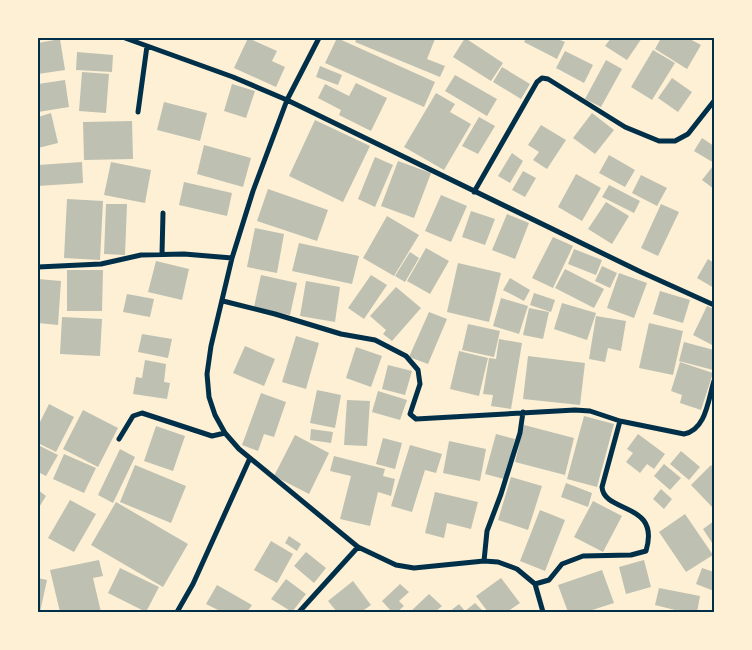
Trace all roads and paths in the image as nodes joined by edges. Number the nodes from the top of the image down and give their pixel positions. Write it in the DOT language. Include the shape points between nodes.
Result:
graph roads {
  1 [pos="125,38"];
  2 [pos="319,38"];
  3 [pos="147,46"];
  4 [pos="287,100"];
  5 [pos="714,101"];
  6 [pos="138,112"];
  7 [pos="474,192"];
  8 [pos="164,213"];
  9 [pos="162,254"];
  10 [pos="232,258"];
  11 [pos="38,266"];
  12 [pos="223,302"];
  13 [pos="714,305"];
  14 [pos="714,381"];
  15 [pos="523,412"];
  16 [pos="620,421"];
  17 [pos="225,433"];
  18 [pos="119,439"];
  19 [pos="250,458"];
  20 [pos="358,547"];
  21 [pos="484,561"];
  22 [pos="534,584"];
  23 [pos="177,612"];
  24 [pos="299,612"];
  25 [pos="543,612"];
  1 -- 3 [label="street"];
  2 -- 4 [label="street"];
  3 -- 4 [label="street"];
  3 -- 6 [label="street"];
  4 -- 7 [label="street"];
  4 -- 10 [label="street"];
  5 -- 7 [label="street" via="688,134 675,141 659,141 624,127 542,78"];
  7 -- 13 [label="street"];
  8 -- 9 [label="street"];
  9 -- 10 [label="street"];
  9 -- 11 [label="street" via="101,264"];
  10 -- 12 [label="street"];
  12 -- 15 [label="street" via="375,340 406,356 418,370 420,384 411,418"];
  12 -- 17 [label="street" via="207,374 208,397"];
  14 -- 16 [label="street" via="700,425 694,432 684,434"];
  15 -- 16 [label="street" via="590,411"];
  15 -- 21 [label="street" via="520,433 487,531"];
  16 -- 22 [label="street" via="602,493 606,499 641,516 649,541 646,551 631,555 583,556 562,564 549,580"];
  17 -- 18 [label="street" via="212,436 142,413 133,416"];
  17 -- 19 [label="street"];
  19 -- 20 [label="street"];
  19 -- 23 [label="street"];
  20 -- 21 [label="street" via="396,565 414,568"];
  20 -- 24 [label="street"];
  21 -- 22 [label="street" via="516,569"];
  22 -- 25 [label="street"];
}
